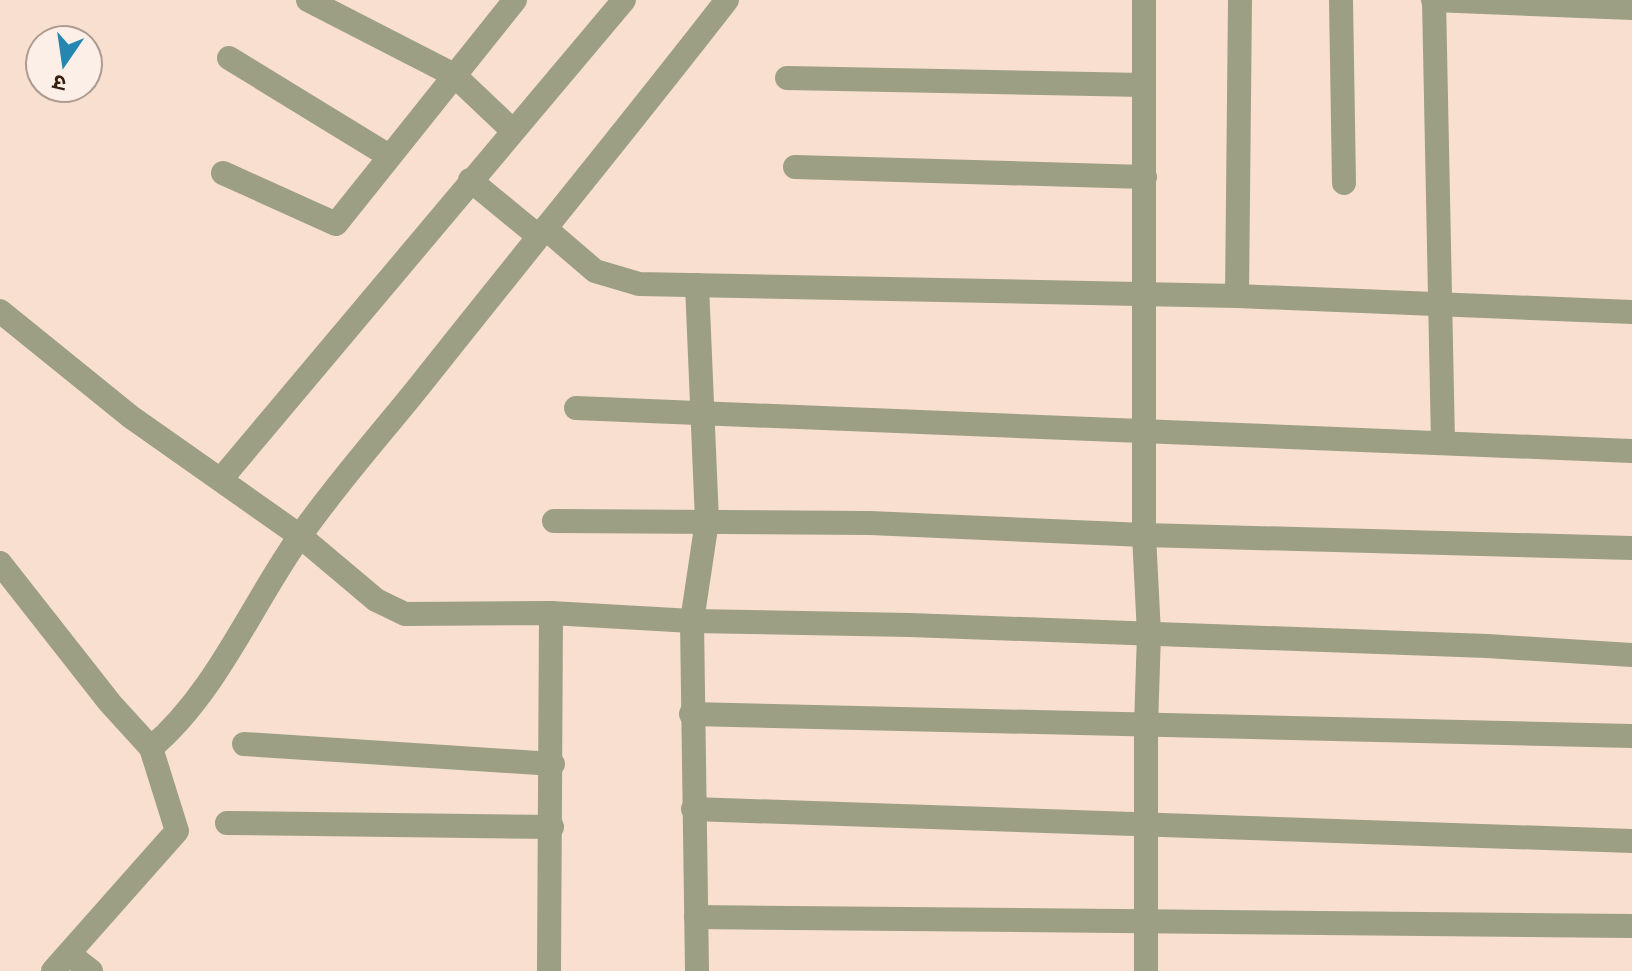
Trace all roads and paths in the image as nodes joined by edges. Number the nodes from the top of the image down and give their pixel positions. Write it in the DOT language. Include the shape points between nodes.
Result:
graph roads {
  1 [pos="308,0"];
  2 [pos="515,0"];
  3 [pos="624,0"];
  4 [pos="727,0"];
  5 [pos="1144,0"];
  6 [pos="1240,0"];
  7 [pos="1341,0"];
  8 [pos="1434,0"];
  9 [pos="1632,8"];
  10 [pos="229,58"];
  11 [pos="454,75"];
  12 [pos="787,78"];
  13 [pos="1143,85"];
  14 [pos="512,130"];
  15 [pos="389,156"];
  16 [pos="795,167"];
  17 [pos="223,173"];
  18 [pos="1145,177"];
  19 [pos="470,180"];
  20 [pos="1344,183"];
  21 [pos="541,232"];
  22 [pos="697,285"];
  23 [pos="1143,293"];
  24 [pos="1237,296"];
  25 [pos="1443,304"];
  26 [pos="0,311"];
  27 [pos="1632,312"];
  28 [pos="576,408"];
  29 [pos="701,414"];
  30 [pos="1145,430"];
  31 [pos="1443,443"];
  32 [pos="1632,451"];
  33 [pos="222,478"];
  34 [pos="554,521"];
  35 [pos="707,521"];
  36 [pos="1144,535"];
  37 [pos="300,536"];
  38 [pos="1632,548"];
  39 [pos="0,563"];
  40 [pos="551,613"];
  41 [pos="692,621"];
  42 [pos="1149,634"];
  43 [pos="1632,655"];
  44 [pos="691,714"];
  45 [pos="1146,726"];
  46 [pos="1632,736"];
  47 [pos="244,744"];
  48 [pos="151,748"];
  49 [pos="553,764"];
  50 [pos="693,809"];
  51 [pos="227,823"];
  52 [pos="1146,824"];
  53 [pos="552,827"];
  54 [pos="1632,841"];
  55 [pos="696,917"];
  56 [pos="1146,923"];
  57 [pos="1632,926"];
  58 [pos="61,963"];
  59 [pos="91,971"];
  60 [pos="549,971"];
  61 [pos="697,971"];
  62 [pos="1146,971"];
  1 -- 11 [label="street"];
  2 -- 11 [label="street"];
  3 -- 14 [label="street"];
  4 -- 21 [label="street"];
  5 -- 13 [label="street"];
  6 -- 24 [label="street"];
  7 -- 20 [label="street"];
  8 -- 9 [label="street"];
  8 -- 25 [label="street"];
  10 -- 15 [label="street"];
  11 -- 14 [label="street"];
  11 -- 15 [label="street"];
  12 -- 13 [label="street"];
  13 -- 18 [label="street"];
  14 -- 19 [label="street"];
  15 -- 17 [label="street" via="336,224"];
  16 -- 18 [label="street"];
  18 -- 23 [label="street"];
  19 -- 21 [label="street"];
  19 -- 33 [label="street"];
  21 -- 22 [label="street" via="615,279"];
  21 -- 37 [label="street"];
  22 -- 23 [label="street"];
  22 -- 29 [label="street"];
  23 -- 24 [label="street"];
  23 -- 30 [label="street"];
  24 -- 25 [label="street"];
  25 -- 27 [label="street"];
  25 -- 31 [label="street"];
  26 -- 33 [label="street" via="122,410"];
  28 -- 29 [label="street"];
  29 -- 30 [label="street"];
  29 -- 35 [label="street"];
  30 -- 31 [label="street"];
  30 -- 36 [label="street"];
  31 -- 32 [label="street"];
  33 -- 37 [label="street"];
  34 -- 35 [label="street"];
  35 -- 36 [label="street"];
  35 -- 41 [label="street"];
  36 -- 38 [label="street"];
  36 -- 42 [label="street"];
  37 -- 40 [label="street" via="392,610 422,617"];
  37 -- 48 [label="street" via="176,727"];
  39 -- 48 [label="street"];
  40 -- 41 [label="street"];
  40 -- 49 [label="street"];
  41 -- 42 [label="street"];
  41 -- 44 [label="street"];
  42 -- 43 [label="street"];
  42 -- 45 [label="street"];
  44 -- 45 [label="street"];
  44 -- 50 [label="street"];
  45 -- 46 [label="street"];
  45 -- 52 [label="street"];
  47 -- 49 [label="street"];
  48 -- 58 [label="street" via="177,831"];
  49 -- 53 [label="street"];
  50 -- 52 [label="street"];
  50 -- 55 [label="street"];
  51 -- 53 [label="street"];
  52 -- 54 [label="street"];
  52 -- 56 [label="street"];
  53 -- 60 [label="street"];
  55 -- 56 [label="street"];
  55 -- 61 [label="street"];
  56 -- 57 [label="street"];
  56 -- 62 [label="street"];
  58 -- 59 [label="street"];
}
